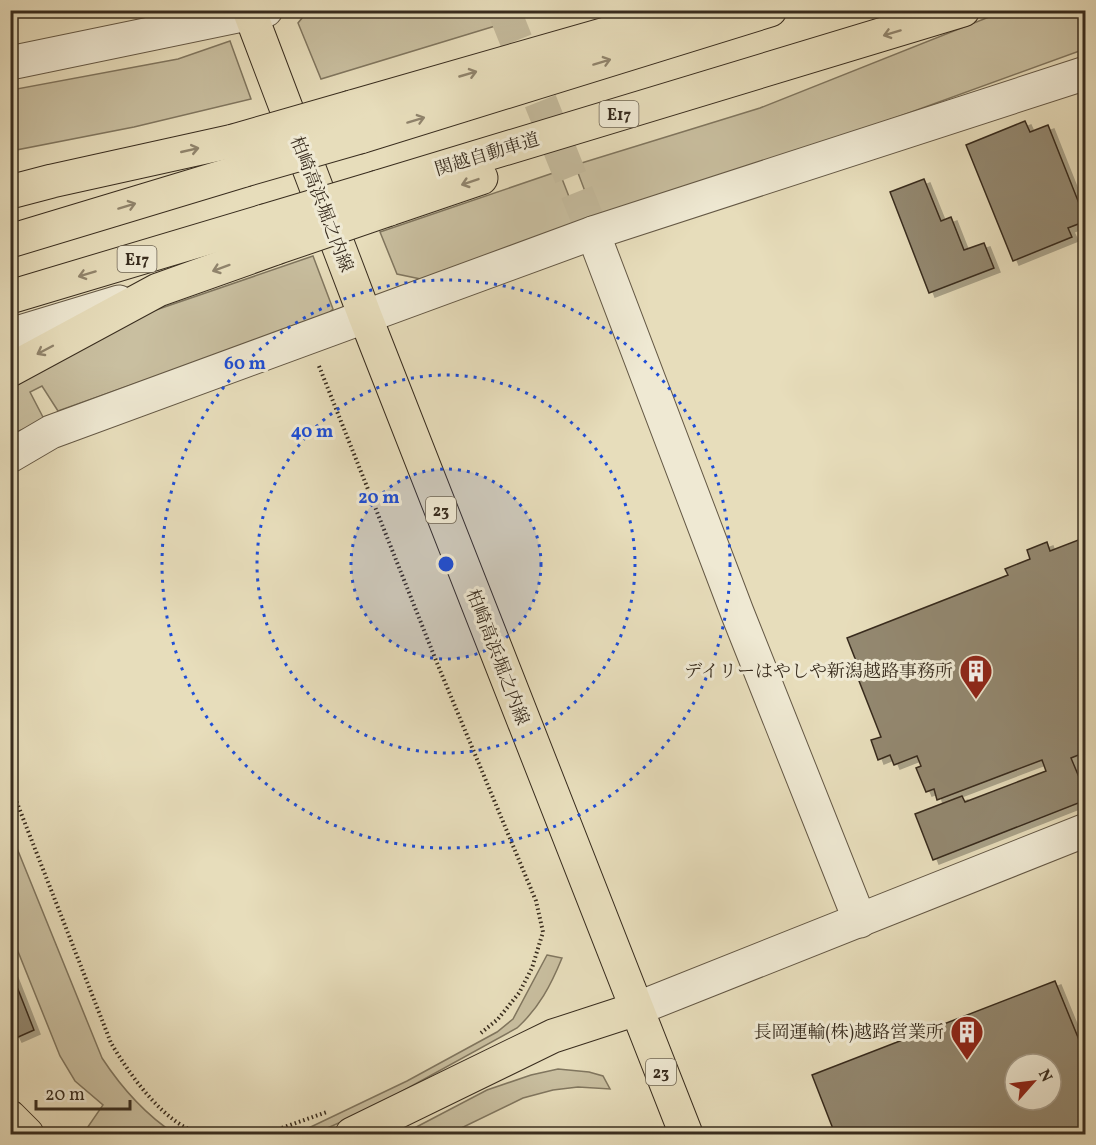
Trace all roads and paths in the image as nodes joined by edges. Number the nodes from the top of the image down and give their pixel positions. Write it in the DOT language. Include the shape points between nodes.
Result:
graph roads {
  1 [pos="701,10"];
  2 [pos="770,10"];
  3 [pos="963,10"];
  4 [pos="255,12"];
  5 [pos="10,63"];
  6 [pos="1086,73"];
  7 [pos="356,122"];
  8 [pos="10,192"];
  9 [pos="593,233"];
  10 [pos="270,235"];
  11 [pos="10,241"];
  12 [pos="158,290"];
  13 [pos="10,297"];
  14 [pos="365,316"];
  15 [pos="10,335"];
  16 [pos="308,338"];
  17 [pos="10,370"];
  18 [pos="10,456"];
  19 [pos="10,785"];
  20 [pos="1086,830"];
  21 [pos="860,921"];
  22 [pos="636,1009"];
  23 [pos="472,1038"];
  24 [pos="452,1085"];
  25 [pos="10,1117"];
  26 [pos="342,1122"];
  27 [pos="27,1134"];
  28 [pos="201,1134"];
  29 [pos="265,1134"];
  30 [pos="380,1134"];
  31 [pos="686,1134"];
  7 -- 1 [label="main road, one-way" via="651,21"];
  7 -- 2 [label="main road, one-way"];
  3 -- 10 [label="main road, one-way, bridge"];
  4 -- 5 [label="street"];
  4 -- 14 [label="main road, 柏崎高浜堀之内線 / 23"];
  6 -- 9 [label="street"];
  8 -- 7 [label="main road, one-way, bridge" via="233,141"];
  11 -- 7 [label="main road, one-way, bridge" via="245,170"];
  9 -- 14 [label="street"];
  9 -- 21 [label="street"];
  10 -- 12 [label="main road, one-way"];
  10 -- 13 [label="main road, E17, one-way"];
  12 -- 15 [label="street"];
  12 -- 17 [label="main road, one-way"];
  14 -- 16 [label="street"];
  14 -- 22 [label="main road, 柏崎高浜堀之内線 / 23"];
  16 -- 18 [label="street" via="51,432"];
  16 -- 23 [label="path" via="536,901 543,932 532,968 519,993 498,1019"];
  19 -- 28 [label="path" via="111,1043 145,1093 168,1115"];
  20 -- 21 [label="street"];
  21 -- 22 [label="street"];
  22 -- 24 [label="main road" via="553,1036"];
  22 -- 31 [label="main road, 柏崎高浜堀之内線 / 23"];
  24 -- 26 [label="main road"];
  24 -- 30 [label="main road"];
  25 -- 27 [label="main road"];
  26 -- 29 [label="path" via="289,1127"];
}
